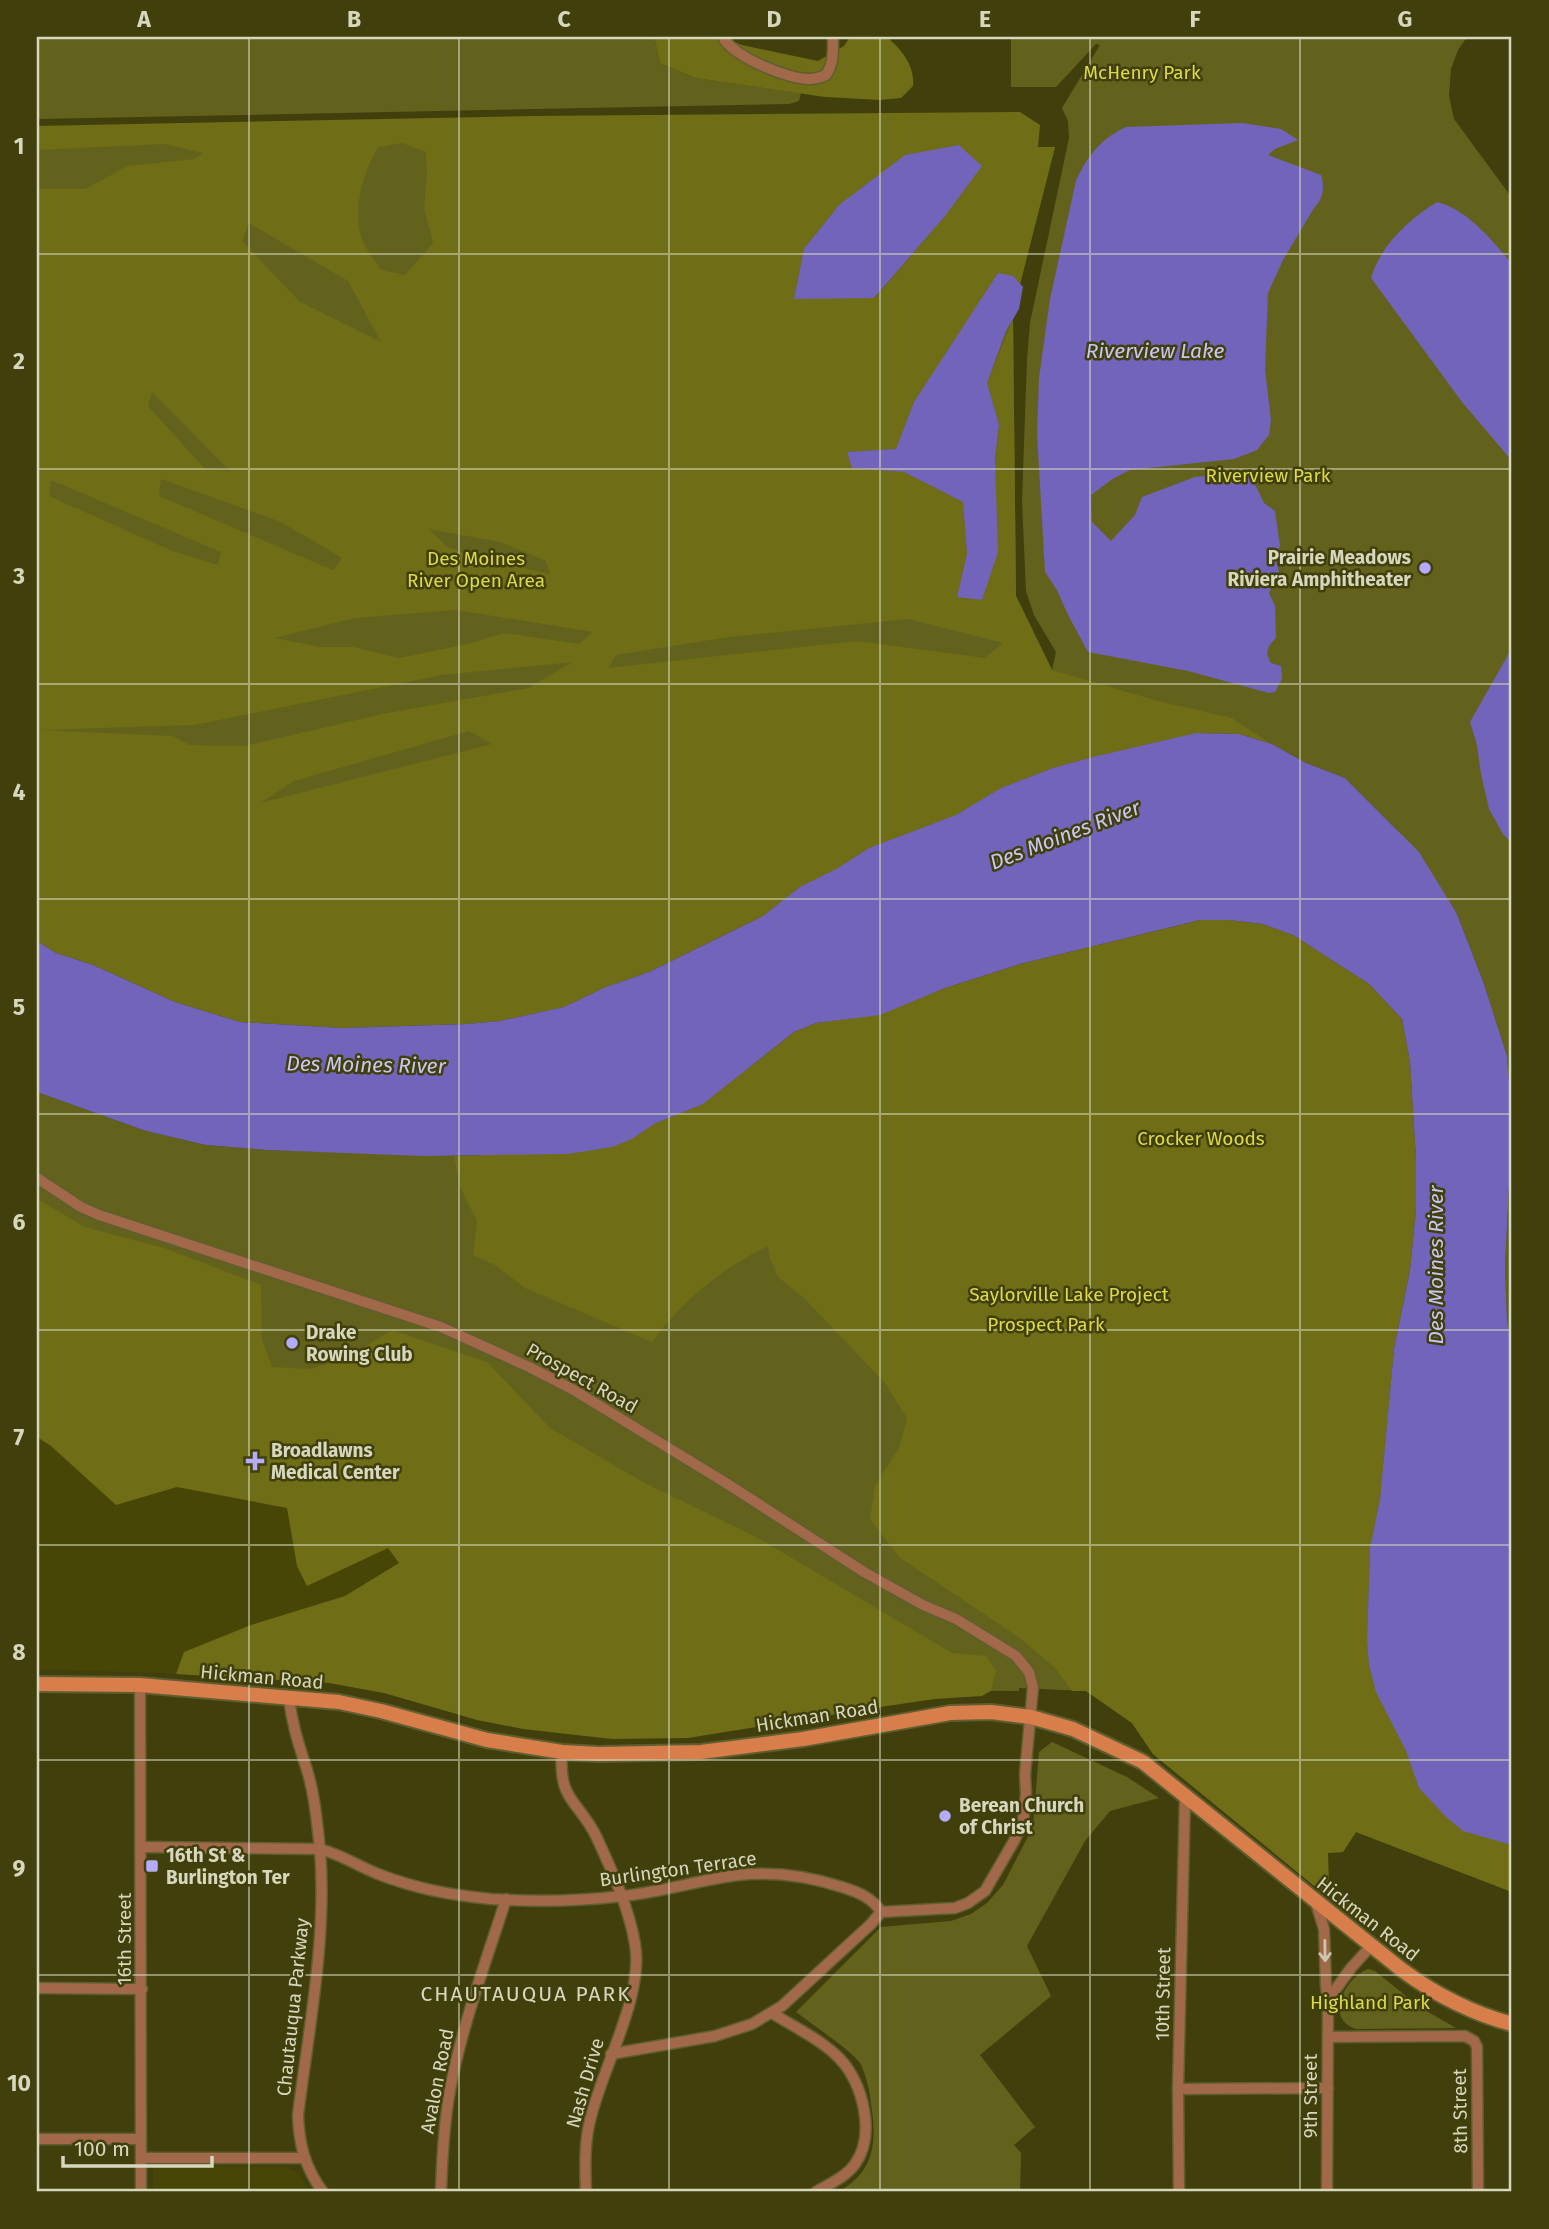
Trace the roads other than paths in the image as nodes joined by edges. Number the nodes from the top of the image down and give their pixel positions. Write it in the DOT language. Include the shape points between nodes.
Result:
graph roads {
  1 [pos="723,37"];
  2 [pos="833,37"];
  3 [pos="37,1178"];
  4 [pos="37,1684"];
  5 [pos="140,1685"];
  6 [pos="289,1698"];
  7 [pos="1031,1717"];
  8 [pos="562,1752"];
  9 [pos="1185,1797"];
  10 [pos="142,1847"];
  11 [pos="320,1849"];
  12 [pos="620,1897"];
  13 [pos="506,1899"];
  14 [pos="1316,1903"];
  15 [pos="881,1912"];
  16 [pos="1371,1946"];
  17 [pos="37,1988"];
  18 [pos="142,1989"];
  19 [pos="1328,2000"];
  20 [pos="772,2013"];
  21 [pos="1512,2024"];
  22 [pos="1328,2037"];
  23 [pos="611,2054"];
  24 [pos="1328,2088"];
  25 [pos="1178,2089"];
  26 [pos="37,2139"];
  27 [pos="141,2139"];
  28 [pos="141,2158"];
  29 [pos="304,2158"];
  30 [pos="141,2192"];
  31 [pos="323,2192"];
  32 [pos="441,2192"];
  33 [pos="586,2192"];
  34 [pos="816,2192"];
  35 [pos="1179,2192"];
  36 [pos="1328,2192"];
  37 [pos="1478,2192"];
  1 -- 2 [label="street" via="729,47 746,57 807,80 826,75 833,61"];
  3 -- 7 [label="street, Prospect Road" via="99,1215 441,1327 572,1390 864,1572 1006,1648 1029,1671"];
  4 -- 5 [label="main road, Hickman Road"];
  5 -- 6 [label="main road, Hickman Road"];
  5 -- 10 [label="street, 16th Street"];
  6 -- 8 [label="main road, Hickman Road" via="339,1702 487,1740"];
  6 -- 11 [label="street, Chautauqua Parkway"];
  7 -- 8 [label="main road, Hickman Road" via="950,1713 701,1752"];
  7 -- 9 [label="main road, Hickman Road" via="1120,1750 1143,1762"];
  7 -- 15 [label="street" via="1023,1822 985,1891 955,1908"];
  8 -- 12 [label="street, Nash Drive" via="565,1793 595,1835"];
  9 -- 14 [label="main road, Hickman Road"];
  9 -- 25 [label="street, 10th Street"];
  10 -- 11 [label="street, Burlington Terrace"];
  10 -- 18 [label="street, 16th Street"];
  11 -- 13 [label="street, Burlington Terrace" via="426,1891"];
  11 -- 29 [label="street, Chautauqua Parkway" via="320,1939 298,2115"];
  12 -- 13 [label="street, Burlington Terrace"];
  12 -- 15 [label="street, Burlington Terrace" via="735,1875 778,1874 847,1889 875,1901"];
  12 -- 23 [label="street, Nash Drive" via="635,1945 637,1970"];
  13 -- 32 [label="street, Avalon Road" via="450,2090"];
  14 -- 16 [label="main road, Hickman Road"];
  14 -- 19 [label="street, 9th Street, one-way" via="1324,1928"];
  15 -- 20 [label="street"];
  16 -- 19 [label="street"];
  16 -- 21 [label="main road, Hickman Road" via="1432,1992 1472,2012"];
  17 -- 18 [label="street"];
  18 -- 27 [label="street, 16th Street"];
  19 -- 22 [label="street, 9th Street"];
  20 -- 23 [label="street" via="715,2036"];
  20 -- 34 [label="street" via="835,2054 859,2090 866,2136 861,2154 849,2172"];
  22 -- 24 [label="street, 9th Street"];
  22 -- 37 [label="street, 8th Street" via="1465,2036 1474,2040"];
  23 -- 33 [label="street, Nash Drive" via="591,2113"];
  24 -- 25 [label="street"];
  24 -- 36 [label="street, 9th Street"];
  25 -- 35 [label="street, 10th Street"];
  26 -- 27 [label="street"];
  27 -- 28 [label="street, 16th Street"];
  28 -- 29 [label="street"];
  28 -- 30 [label="street, 16th Street"];
  29 -- 31 [label="street, Chautauqua Parkway"];
}
